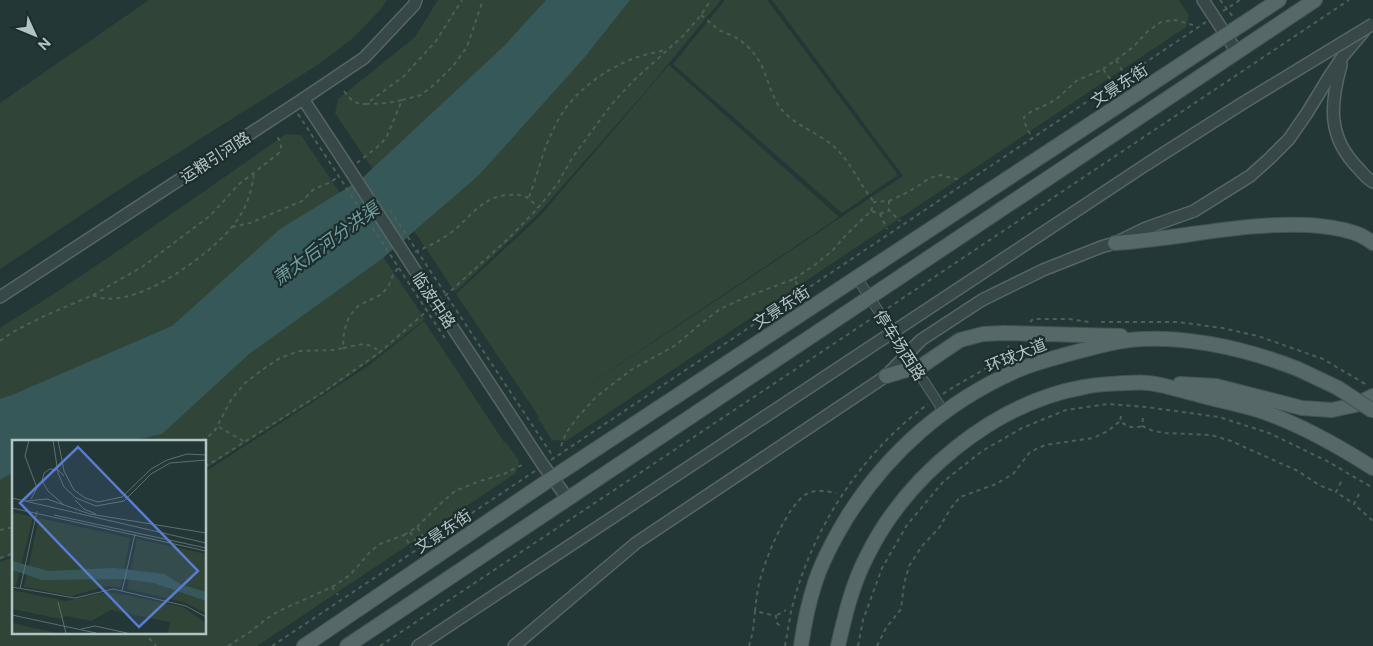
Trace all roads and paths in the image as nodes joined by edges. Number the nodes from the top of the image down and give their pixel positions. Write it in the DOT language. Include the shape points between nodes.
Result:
graph roads {
  1 [pos="416,0"];
  2 [pos="462,0"];
  3 [pos="483,0"];
  4 [pos="711,0"];
  5 [pos="1203,0"];
  6 [pos="1240,0"];
  7 [pos="1279,0"];
  8 [pos="1315,0"];
  9 [pos="1349,0"];
  10 [pos="701,15"];
  11 [pos="1214,17"];
  12 [pos="1373,20"];
  13 [pos="1373,24"];
  14 [pos="1193,25"];
  15 [pos="1226,36"];
  16 [pos="668,50"];
  17 [pos="1237,52"];
  18 [pos="1343,56"];
  19 [pos="1116,60"];
  20 [pos="1103,68"];
  21 [pos="1123,72"];
  22 [pos="1110,80"];
  23 [pos="344,91"];
  24 [pos="303,99"];
  25 [pos="402,100"];
  26 [pos="1030,134"];
  27 [pos="278,136"];
  28 [pos="355,157"];
  29 [pos="360,165"];
  30 [pos="254,172"];
  31 [pos="961,180"];
  32 [pos="1373,182"];
  33 [pos="529,197"];
  34 [pos="889,201"];
  35 [pos="874,202"];
  36 [pos="387,206"];
  37 [pos="538,208"];
  38 [pos="889,210"];
  39 [pos="871,211"];
  40 [pos="880,214"];
  41 [pos="900,221"];
  42 [pos="887,229"];
  43 [pos="1115,242"];
  44 [pos="1373,243"];
  45 [pos="414,252"];
  46 [pos="402,263"];
  47 [pos="857,278"];
  48 [pos="794,279"];
  49 [pos="799,288"];
  50 [pos="93,294"];
  51 [pos="446,295"];
  52 [pos="0,297"];
  53 [pos="869,298"];
  54 [pos="437,303"];
  55 [pos="879,313"];
  56 [pos="892,333"];
  57 [pos="1144,339"];
  58 [pos="0,341"];
  59 [pos="343,348"];
  60 [pos="1302,351"];
  61 [pos="380,352"];
  62 [pos="906,355"];
  63 [pos="915,368"];
  64 [pos="886,376"];
  65 [pos="1149,383"];
  66 [pos="1373,389"];
  67 [pos="1373,396"];
  68 [pos="1373,411"];
  69 [pos="944,412"];
  70 [pos="1121,416"];
  71 [pos="1143,418"];
  72 [pos="1120,421"];
  73 [pos="218,426"];
  74 [pos="1142,426"];
  75 [pos="203,440"];
  76 [pos="245,442"];
  77 [pos="561,446"];
  78 [pos="554,458"];
  79 [pos="524,464"];
  80 [pos="543,465"];
  81 [pos="206,466"];
  82 [pos="1373,468"];
  83 [pos="552,478"];
  84 [pos="1341,482"];
  85 [pos="1373,488"];
  86 [pos="1336,492"];
  87 [pos="836,493"];
  88 [pos="1360,494"];
  89 [pos="568,499"];
  90 [pos="1354,504"];
  91 [pos="1373,521"];
  92 [pos="417,527"];
  93 [pos="410,531"];
  94 [pos="404,535"];
  95 [pos="424,538"];
  96 [pos="417,543"];
  97 [pos="411,547"];
  98 [pos="12,554"];
  99 [pos="0,558"];
  100 [pos="332,588"];
  101 [pos="338,595"];
  102 [pos="786,610"];
  103 [pos="755,611"];
  104 [pos="776,616"];
  105 [pos="782,628"];
  106 [pos="146,634"];
  107 [pos="156,646"];
  108 [pos="228,646"];
  109 [pos="272,646"];
  110 [pos="304,646"];
  111 [pos="347,646"];
  112 [pos="380,646"];
  113 [pos="418,646"];
  114 [pos="514,646"];
  115 [pos="749,646"];
  116 [pos="801,646"];
  117 [pos="838,646"];
  118 [pos="858,646"];
  119 [pos="878,646"];
  1 -- 24 [label="street, 运粮引河路" via="364,58"];
  2 -- 23 [label="path" via="436,41 404,76 366,104 351,100"];
  3 -- 25 [label="path" via="467,47 453,66 420,94"];
  4 -- 10 [label="path"];
  5 -- 11 [label="street"];
  6 -- 11 [label="path"];
  7 -- 15 [label="main road, 文景东街"];
  8 -- 17 [label="main road"];
  9 -- 55 [label="path"];
  10 -- 16 [label="path"];
  10 -- 35 [label="path" via="751,50 782,110 831,144"];
  11 -- 15 [label="street"];
  11 -- 78 [label="path"];
  12 -- 18 [label="street"];
  13 -- 56 [label="street, bridge" via="1147,164"];
  14 -- 19 [label="path" via="1175,20 1160,22"];
  15 -- 17 [label="street"];
  15 -- 47 [label="main road, 文景东街"];
  16 -- 33 [label="path" via="632,59 602,74 584,88 565,109 554,129"];
  16 -- 37 [label="path" via="611,105"];
  17 -- 53 [label="main road"];
  18 -- 32 [label="street" via="1333,107 1334,126 1351,162"];
  18 -- 43 [label="street" via="1289,139 1250,176 1194,211"];
  19 -- 20 [label="path"];
  19 -- 21 [label="path"];
  20 -- 22 [label="path"];
  20 -- 26 [label="path" via="1076,81 1050,103 1024,117"];
  24 -- 52 [label="street, 运粮引河路"];
  24 -- 54 [label="street, 临波中路, bridge"];
  27 -- 30 [label="path" via="281,149 278,154"];
  28 -- 29 [label="path"];
  30 -- 50 [label="path" via="211,215 142,267"];
  30 -- 50 [label="path" via="247,205 212,248 150,289 120,298 100,298"];
  31 -- 34 [label="path" via="940,175"];
  33 -- 37 [label="path"];
  33 -- 45 [label="path" via="502,195 488,200 450,233"];
  34 -- 35 [label="path"];
  34 -- 38 [label="path"];
  35 -- 39 [label="path"];
  36 -- 51 [label="path, 临波中路"];
  37 -- 51 [label="path"];
  38 -- 40 [label="path"];
  38 -- 41 [label="path"];
  39 -- 40 [label="path"];
  39 -- 48 [label="path" via="828,254"];
  40 -- 42 [label="path"];
  43 -- 44 [label="main road" via="1290,224 1326,226 1358,234"];
  43 -- 62 [label="street" via="1043,270 982,300 921,340"];
  46 -- 59 [label="path" via="382,294 358,306 350,317 344,331"];
  47 -- 53 [label="street, 停车场西路"];
  47 -- 83 [label="main road, 文景东街"];
  48 -- 49 [label="path"];
  48 -- 77 [label="path" via="720,309 676,345 631,370 577,418"];
  50 -- 58 [label="path"];
  51 -- 54 [label="path"];
  51 -- 78 [label="path, 临波中路"];
  53 -- 55 [label="street, 停车场西路"];
  53 -- 89 [label="main road"];
  54 -- 61 [label="path"];
  54 -- 80 [label="street, 临波中路"];
  55 -- 56 [label="street, 停车场西路"];
  55 -- 112 [label="path"];
  56 -- 62 [label="street, 停车场西路"];
  56 -- 113 [label="street"];
  57 -- 63 [label="main road" via="1117,335 983,334 960,340"];
  57 -- 68 [label="main road, 环球大道, bridge" via="1222,347 1272,359 1338,388"];
  57 -- 69 [label="main road, 环球大道" via="1127,340 1044,360 997,379"];
  59 -- 61 [label="path" via="366,344"];
  59 -- 73 [label="path" via="298,351 280,358 240,388"];
  60 -- 66 [label="path" via="1323,359"];
  61 -- 76 [label="path"];
  62 -- 63 [label="street, 停车场西路"];
  62 -- 64 [label="street"];
  63 -- 64 [label="main road"];
  63 -- 69 [label="street, 停车场西路"];
  64 -- 114 [label="street" via="636,543"];
  65 -- 67 [label="main road" via="1216,386 1302,408 1332,410 1355,405"];
  65 -- 82 [label="main road" via="1282,419"];
  65 -- 117 [label="main road" via="1084,386 1042,399 1000,418 946,456 901,502 877,537 850,596"];
  69 -- 116 [label="main road, 环球大道" via="914,436 878,473 837,533 815,582"];
  70 -- 72 [label="path"];
  71 -- 74 [label="path"];
  72 -- 74 [label="path" via="1134,428"];
  72 -- 119 [label="path" via="1094,438 1038,448 1030,452 1013,474 960,497 909,566 901,608"];
  73 -- 75 [label="path"];
  73 -- 76 [label="path"];
  74 -- 86 [label="path" via="1165,433 1210,435 1232,441"];
  76 -- 81 [label="path"];
  78 -- 80 [label="path"];
  79 -- 92 [label="path" via="455,491"];
  80 -- 83 [label="street, 临波中路"];
  80 -- 109 [label="path"];
  83 -- 89 [label="street, 临波中路"];
  83 -- 110 [label="main road, 文景东街"];
  84 -- 86 [label="path"];
  85 -- 118 [label="path" via="1269,433 1219,417 1108,404 1066,410 1022,428 982,451 943,482 907,525 882,568 863,620"];
  86 -- 90 [label="path"];
  87 -- 103 [label="path" via="806,494 790,512 766,560"];
  88 -- 90 [label="path"];
  89 -- 111 [label="main road"];
  90 -- 91 [label="path"];
  92 -- 93 [label="path"];
  92 -- 95 [label="path"];
  93 -- 94 [label="path"];
  93 -- 96 [label="path"];
  94 -- 97 [label="path"];
  94 -- 100 [label="path" via="380,544 350,575"];
  98 -- 99 [label="path"];
  100 -- 101 [label="path"];
  100 -- 108 [label="path" via="268,617"];
  102 -- 104 [label="path"];
  103 -- 104 [label="path"];
  103 -- 115 [label="path"];
  104 -- 105 [label="path"];
  106 -- 107 [label="path"];
}
